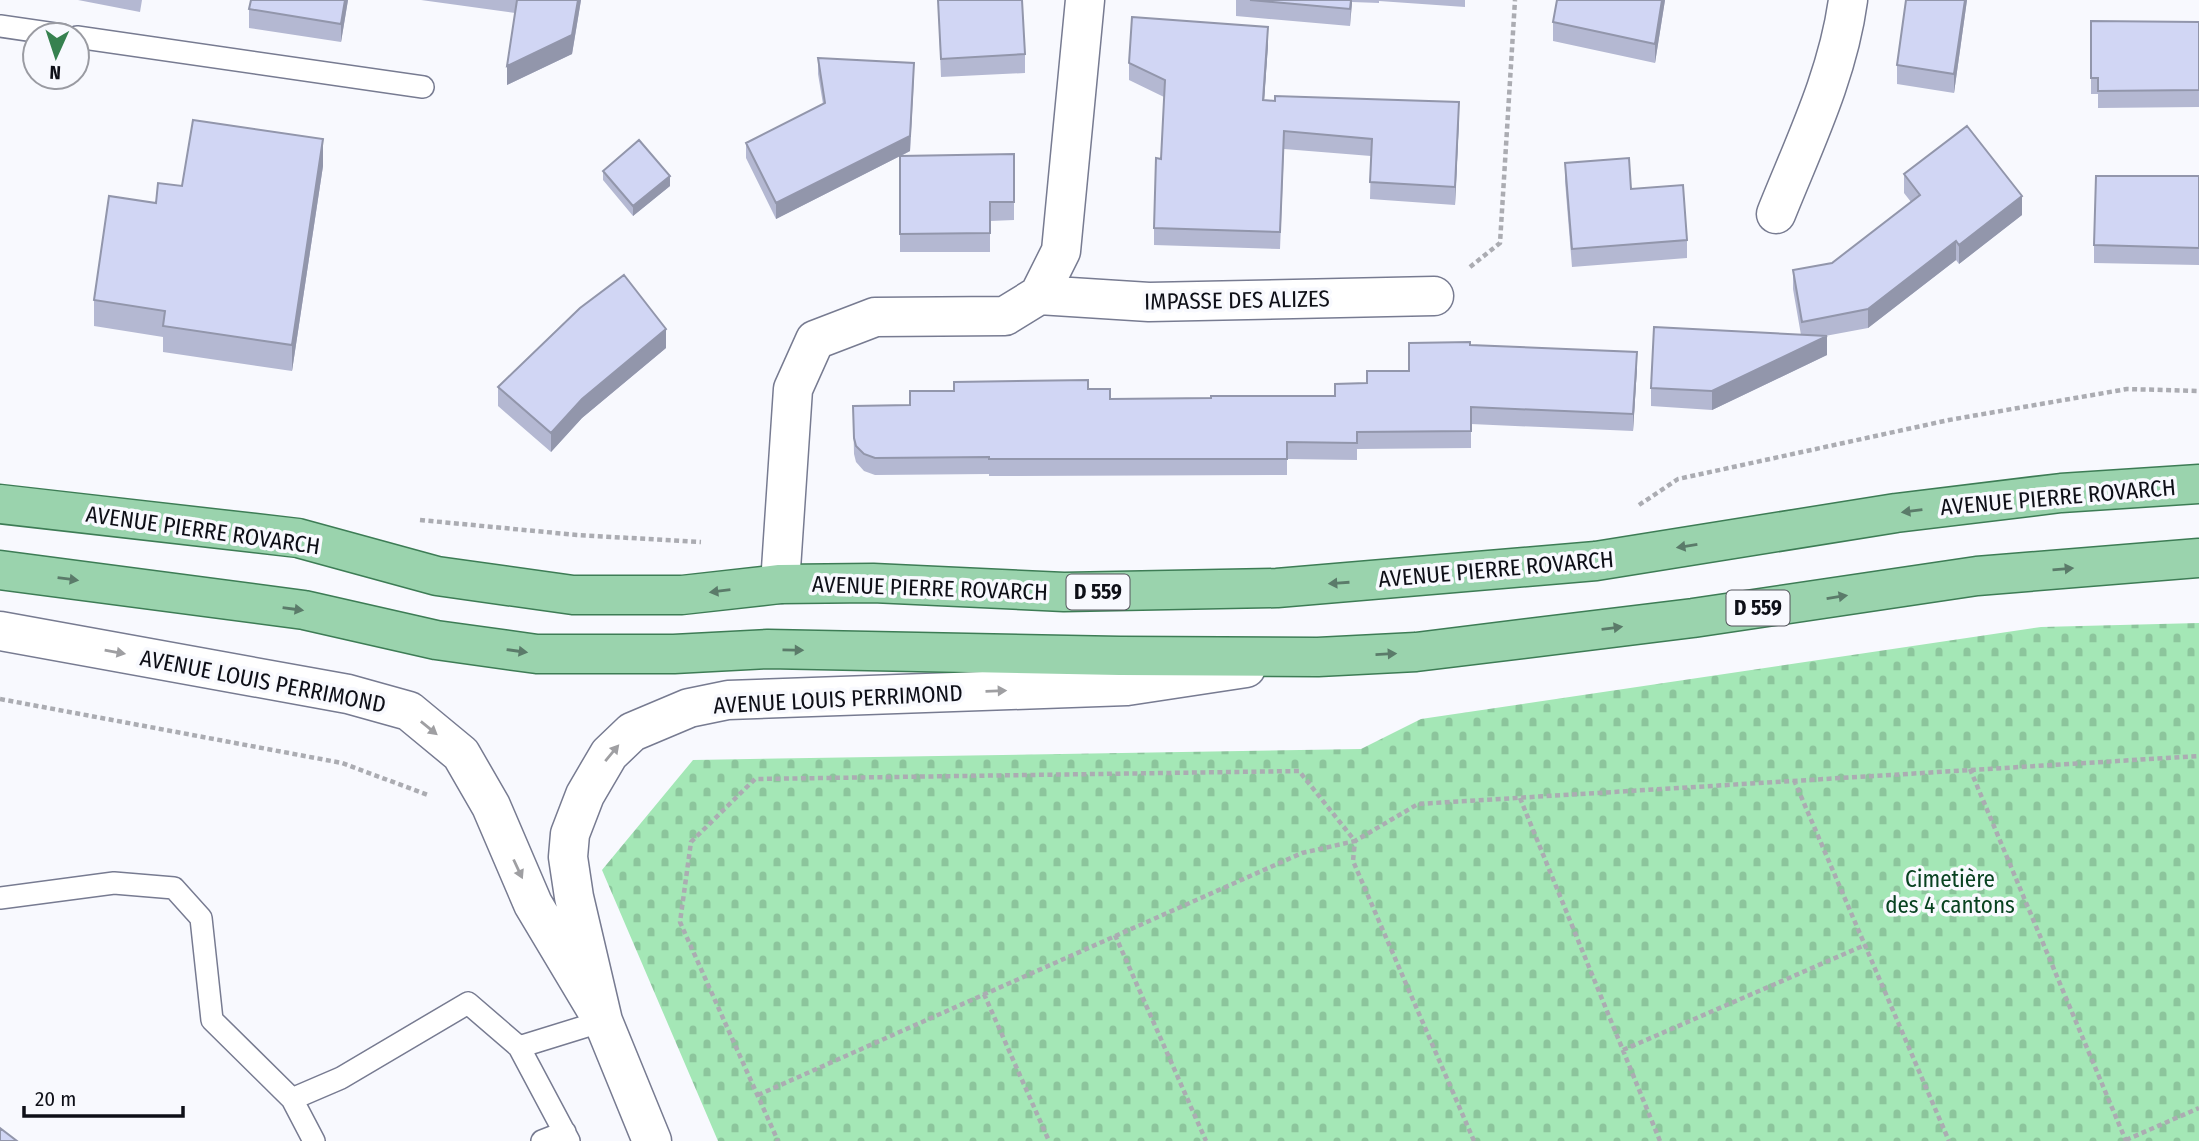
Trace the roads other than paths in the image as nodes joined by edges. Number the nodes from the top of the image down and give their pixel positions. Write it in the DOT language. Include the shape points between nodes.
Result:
graph roads {
  1 [pos="1085,0"];
  2 [pos="1848,0"];
  3 [pos="0,26"];
  4 [pos="21,29"];
  5 [pos="91,39"];
  6 [pos="423,87"];
  7 [pos="1776,214"];
  8 [pos="1039,295"];
  9 [pos="1434,296"];
  10 [pos="2199,485"];
  11 [pos="0,504"];
  12 [pos="2199,558"];
  13 [pos="781,565"];
  14 [pos="0,570"];
  15 [pos="0,631"];
  16 [pos="1318,657"];
  17 [pos="0,898"];
  18 [pos="603,1021"];
  19 [pos="519,1047"];
  20 [pos="292,1099"];
  21 [pos="567,1137"];
  22 [pos="314,1141"];
  23 [pos="541,1141"];
  24 [pos="652,1141"];
  1 -- 8 [label="street" via="1061,251"];
  2 -- 7 [label="street" via="1830,76"];
  3 -- 4 [label="lane"];
  5 -- 6 [label="lane"];
  8 -- 9 [label="street, IMPASSE DES ALIZES" via="1149,302"];
  8 -- 13 [label="street" via="1005,316 875,317 815,340 793,389"];
  10 -- 13 [label="main road, AVENUE PIERRE ROVARCH / D 559, one-way" via="2061,493 1896,513 1595,561 1277,588 1064,592 873,583"];
  13 -- 11 [label="main road, AVENUE PIERRE ROVARCH / D 559, one-way" via="682,595 573,595 437,576 298,538"];
  16 -- 12 [label="main road, D 559, one-way" via="1416,652 1624,627 1976,576"];
  14 -- 16 [label="main road, D 559, one-way" via="304,610 436,640 537,654 768,649"];
  15 -- 18 [label="street, AVENUE LOUIS PERRIMOND, one-way" via="348,694 409,711 461,754 491,806 533,904"];
  18 -- 16 [label="street, AVENUE LOUIS PERRIMOND, one-way" via="574,897 570,834 585,795 609,754 632,732 690,708 728,700 1126,686"];
  17 -- 20 [label="lane" via="114,883 174,888 201,918 212,1020"];
  18 -- 19 [label="lane"];
  18 -- 24 [label="street, AVENUE LOUIS PERRIMOND"];
  19 -- 20 [label="lane" via="468,1003 341,1078"];
  19 -- 21 [label="lane"];
  20 -- 22 [label="lane"];
  21 -- 23 [label="lane"];
}
